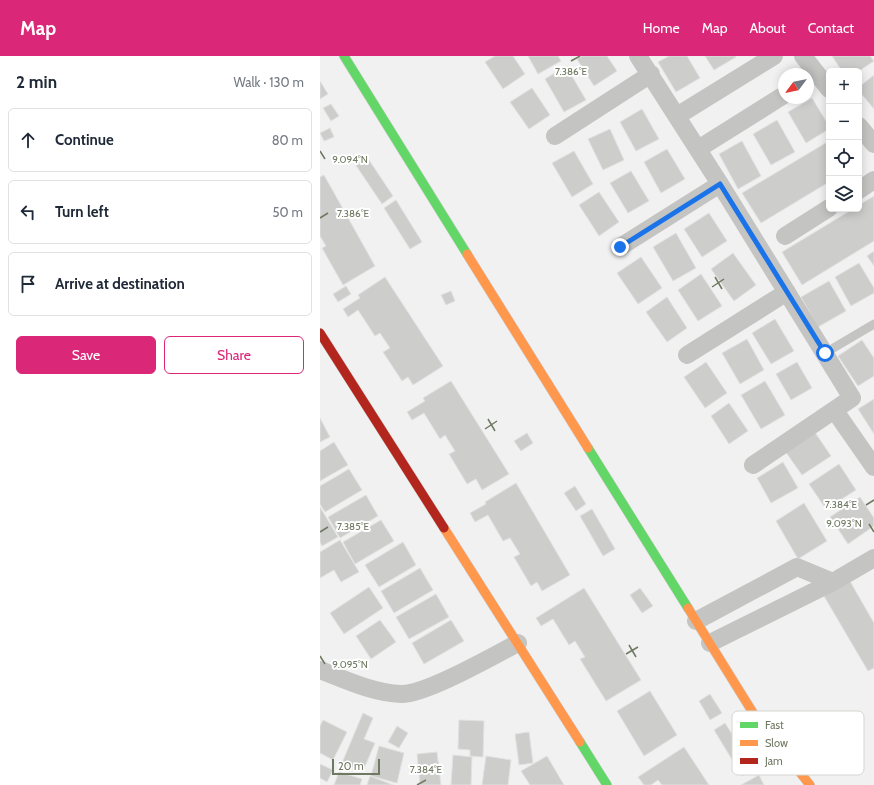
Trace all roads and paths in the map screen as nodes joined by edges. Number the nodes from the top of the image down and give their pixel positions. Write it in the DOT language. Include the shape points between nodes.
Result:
graph roads {
  1 [pos="344,56"];
  2 [pos="638,56"];
  3 [pos="774,56"];
  4 [pos="803,56"];
  5 [pos="808,68"];
  6 [pos="651,74"];
  7 [pos="814,78"];
  8 [pos="826,87"];
  9 [pos="778,99"];
  10 [pos="677,116"];
  11 [pos="862,130"];
  12 [pos="554,136"];
  13 [pos="874,144"];
  14 [pos="698,149"];
  15 [pos="874,180"];
  16 [pos="720,184"];
  17 [pos="862,188"];
  18 [pos="826,210"];
  19 [pos="785,236"];
  20 [pos="620,247"];
  21 [pos="786,292"];
  22 [pos="874,324"];
  23 [pos="320,333"];
  24 [pos="825,353"];
  25 [pos="687,355"];
  26 [pos="835,411"];
  27 [pos="753,465"];
  28 [pos="874,467"];
  29 [pos="873,562"];
  30 [pos="833,582"];
  31 [pos="696,621"];
  32 [pos="710,643"];
  33 [pos="518,644"];
  34 [pos="320,670"];
  35 [pos="752,711"];
  36 [pos="802,775"];
  37 [pos="607,785"];
  38 [pos="810,785"];
  1 -- 31 [label="street"];
  2 -- 6 [label="street"];
  3 -- 10 [label="street"];
  4 -- 5 [label="street"];
  6 -- 10 [label="street"];
  6 -- 12 [label="street"];
  7 -- 8 [label="street"];
  9 -- 14 [label="street"];
  10 -- 14 [label="street"];
  11 -- 13 [label="street"];
  14 -- 16 [label="street"];
  15 -- 17 [label="street"];
  16 -- 20 [label="street"];
  16 -- 21 [label="street"];
  18 -- 19 [label="street"];
  21 -- 24 [label="street"];
  21 -- 25 [label="street"];
  22 -- 24 [label="lane"];
  23 -- 33 [label="street"];
  24 -- 26 [label="street" via="852,398"];
  26 -- 27 [label="street"];
  26 -- 28 [label="street"];
  29 -- 30 [label="street"];
  30 -- 31 [label="street" via="797,567"];
  30 -- 32 [label="street"];
  31 -- 32 [label="street"];
  32 -- 35 [label="street"];
  33 -- 34 [label="street" via="425,689 403,694 378,691"];
  33 -- 37 [label="street"];
  36 -- 38 [label="street"];
}
